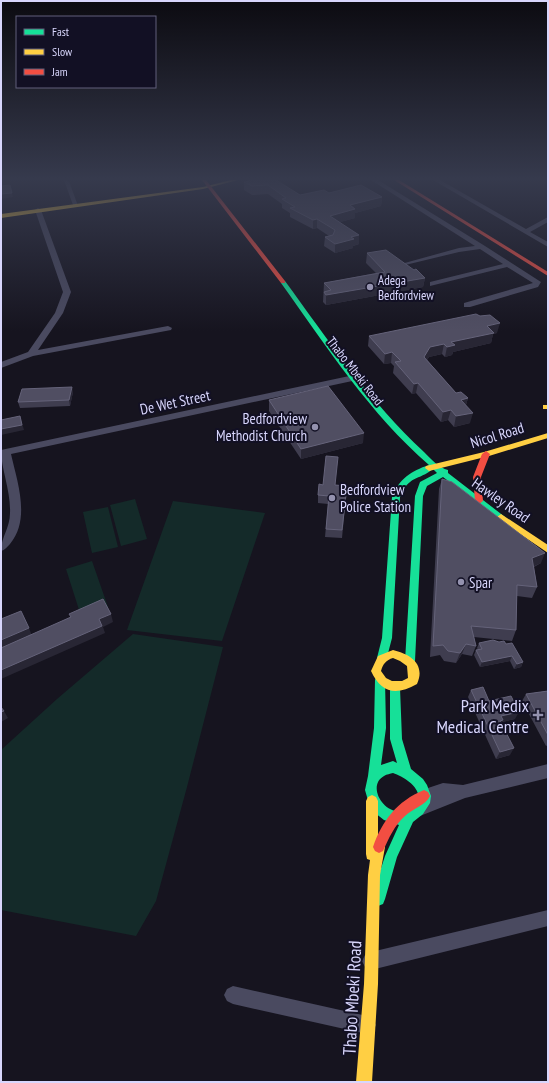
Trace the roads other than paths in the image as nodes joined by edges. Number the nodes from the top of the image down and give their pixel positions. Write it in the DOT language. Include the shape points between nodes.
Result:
graph roads {
  1 [pos="45,231"];
  2 [pos="240,231"];
  3 [pos="456,231"];
  4 [pos="478,231"];
  5 [pos="526,232"];
  6 [pos="548,245"];
  7 [pos="483,247"];
  8 [pos="402,264"];
  9 [pos="509,264"];
  10 [pos="548,274"];
  11 [pos="433,284"];
  12 [pos="286,294"];
  13 [pos="468,305"];
  14 [pos="168,328"];
  15 [pos="31,354"];
  16 [pos="1,365"];
  17 [pos="354,378"];
  18 [pos="344,380"];
  19 [pos="546,425"];
  20 [pos="388,434"];
  21 [pos="548,435"];
  22 [pos="528,440"];
  23 [pos="401,448"];
  24 [pos="3,453"];
  25 [pos="486,454"];
  26 [pos="415,458"];
  27 [pos="455,462"];
  28 [pos="431,468"];
  29 [pos="440,475"];
  30 [pos="406,478"];
  31 [pos="479,501"];
  32 [pos="407,509"];
  33 [pos="1,547"];
  34 [pos="548,550"];
  35 [pos="382,658"];
  36 [pos="410,661"];
  37 [pos="380,680"];
  38 [pos="395,688"];
  39 [pos="405,769"];
  40 [pos="548,771"];
  41 [pos="374,776"];
  42 [pos="372,801"];
  43 [pos="417,808"];
  44 [pos="391,818"];
  45 [pos="374,875"];
  46 [pos="373,916"];
  47 [pos="548,918"];
  48 [pos="370,962"];
  49 [pos="232,995"];
  50 [pos="367,1025"];
  51 [pos="364,1082"];
  1 -- 15 [label="street" via="67,292 58,313"];
  2 -- 12 [label="main road"];
  3 -- 7 [label="street"];
  4 -- 10 [label="main road"];
  5 -- 6 [label="street"];
  7 -- 8 [label="street"];
  7 -- 9 [label="street"];
  9 -- 11 [label="street"];
  9 -- 13 [label="street" via="537,284"];
  12 -- 17 [label="main road, Thabo Mbeki Road"];
  12 -- 18 [label="main road, Thabo Mbeki Road"];
  14 -- 15 [label="street"];
  15 -- 16 [label="street"];
  17 -- 18 [label="street, De Wet Street"];
  17 -- 26 [label="main road, Thabo Mbeki Road" via="403,436"];
  18 -- 20 [label="main road, Thabo Mbeki Road"];
  18 -- 24 [label="street, De Wet Street"];
  19 -- 22 [label="main road"];
  21 -- 22 [label="main road, Nicol Road"];
  22 -- 25 [label="main road, Nicol Road"];
  23 -- 26 [label="main road"];
  24 -- 33 [label="street" via="16,516 14,528"];
  25 -- 27 [label="main road, Nicol Road"];
  25 -- 31 [label="main road" via="480,464 475,483"];
  26 -- 28 [label="main road, Hawley Road"];
  26 -- 30 [label="main road"];
  27 -- 28 [label="main road, Nicol Road"];
  27 -- 29 [label="main road, Nicol Road"];
  28 -- 29 [label="main road, Hawley Road"];
  28 -- 30 [label="main road"];
  29 -- 31 [label="main road, Hawley Road"];
  29 -- 32 [label="main road" via="423,484"];
  30 -- 32 [label="main road" via="396,497"];
  31 -- 34 [label="main road, Hawley Road"];
  32 -- 35 [label="main road"];
  32 -- 36 [label="main road"];
  35 -- 36 [label="main road" via="393,654"];
  35 -- 37 [label="main road" via="376,667"];
  36 -- 38 [label="main road" via="415,671 413,681"];
  37 -- 38 [label="main road"];
  37 -- 41 [label="main road" via="381,722"];
  38 -- 39 [label="main road" via="395,736"];
  39 -- 41 [label="main road" via="386,768"];
  39 -- 43 [label="main road" via="417,778"];
  40 -- 43 [label="street" via="465,791"];
  41 -- 42 [label="main road" via="370,788"];
  42 -- 44 [label="main road"];
  42 -- 45 [label="main road" via="371,845"];
  43 -- 44 [label="main road"];
  43 -- 44 [label="main road" via="410,803"];
  43 -- 46 [label="main road" via="391,856"];
  44 -- 45 [label="main road" via="382,835"];
  45 -- 46 [label="main road"];
  46 -- 48 [label="main road, Thabo Mbeki Road"];
  47 -- 48 [label="street"];
  48 -- 50 [label="main road, Thabo Mbeki Road"];
  49 -- 50 [label="street"];
  50 -- 51 [label="main road, Thabo Mbeki Road"];
}
